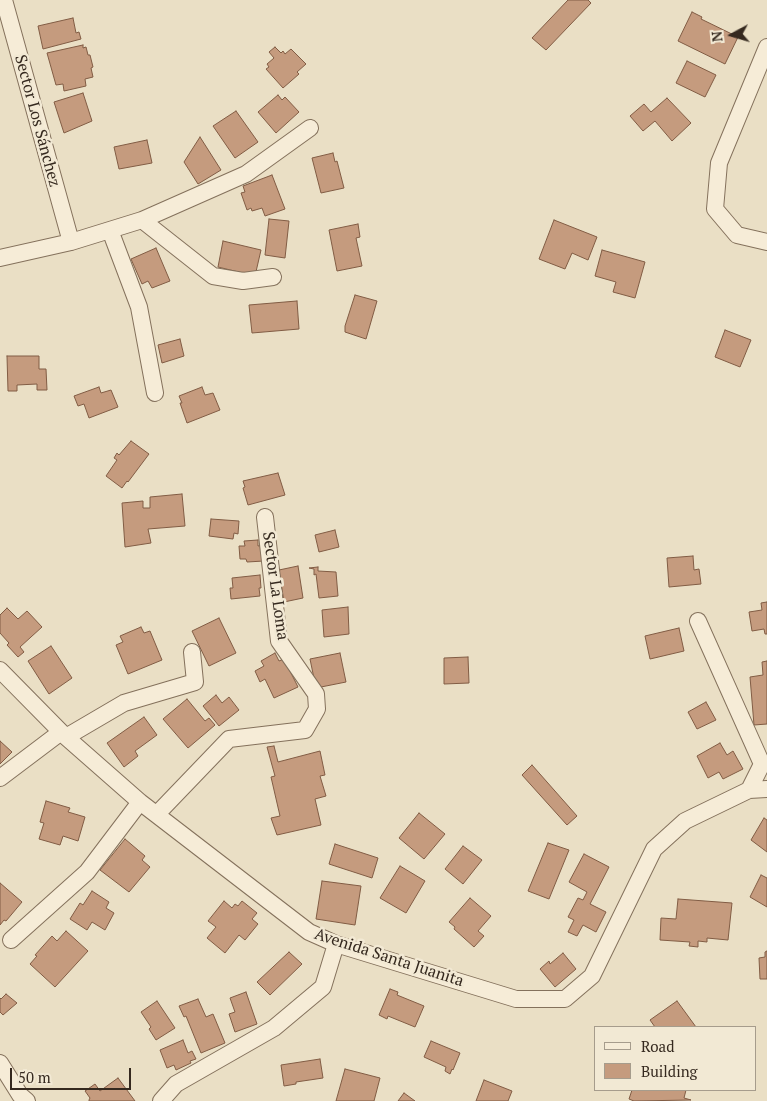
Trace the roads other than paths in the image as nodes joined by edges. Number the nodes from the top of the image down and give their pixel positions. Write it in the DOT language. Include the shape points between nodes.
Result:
graph roads {
  1 [pos="4,0"];
  2 [pos="767,47"];
  3 [pos="310,128"];
  4 [pos="142,220"];
  5 [pos="110,230"];
  6 [pos="71,242"];
  7 [pos="767,242"];
  8 [pos="0,258"];
  9 [pos="273,277"];
  10 [pos="155,393"];
  11 [pos="265,517"];
  12 [pos="698,621"];
  13 [pos="192,652"];
  14 [pos="0,670"];
  15 [pos="64,735"];
  16 [pos="765,763"];
  17 [pos="0,778"];
  18 [pos="749,790"];
  19 [pos="767,790"];
  20 [pos="140,802"];
  21 [pos="157,814"];
  22 [pos="11,940"];
  23 [pos="336,944"];
  24 [pos="0,1063"];
  25 [pos="28,1101"];
  26 [pos="161,1101"];
  1 -- 6 [label="street, Sector Los Sánchez"];
  2 -- 7 [label="street" via="719,163 716,209 737,235"];
  3 -- 4 [label="street" via="246,174"];
  4 -- 5 [label="street"];
  4 -- 9 [label="street" via="213,276 244,281"];
  5 -- 6 [label="street"];
  5 -- 10 [label="street" via="139,307"];
  6 -- 8 [label="street"];
  11 -- 21 [label="street, Sector La Loma" via="279,641 316,694 318,709 305,730 230,739"];
  12 -- 16 [label="street"];
  13 -- 15 [label="street" via="195,682 124,703"];
  14 -- 15 [label="street, Avenida Santa Juanita"];
  15 -- 17 [label="street"];
  15 -- 20 [label="street, Avenida Santa Juanita"];
  16 -- 18 [label="street"];
  18 -- 19 [label="street, Avenida Santa Juanita"];
  18 -- 23 [label="street, Avenida Santa Juanita" via="685,821 654,849 592,976 565,999 516,999"];
  20 -- 21 [label="street, Avenida Santa Juanita"];
  20 -- 22 [label="street" via="87,872"];
  21 -- 23 [label="street, Avenida Santa Juanita" via="310,932"];
  23 -- 26 [label="street" via="323,987 274,1028 176,1084"];
  24 -- 25 [label="street" via="20,1095"];
}
